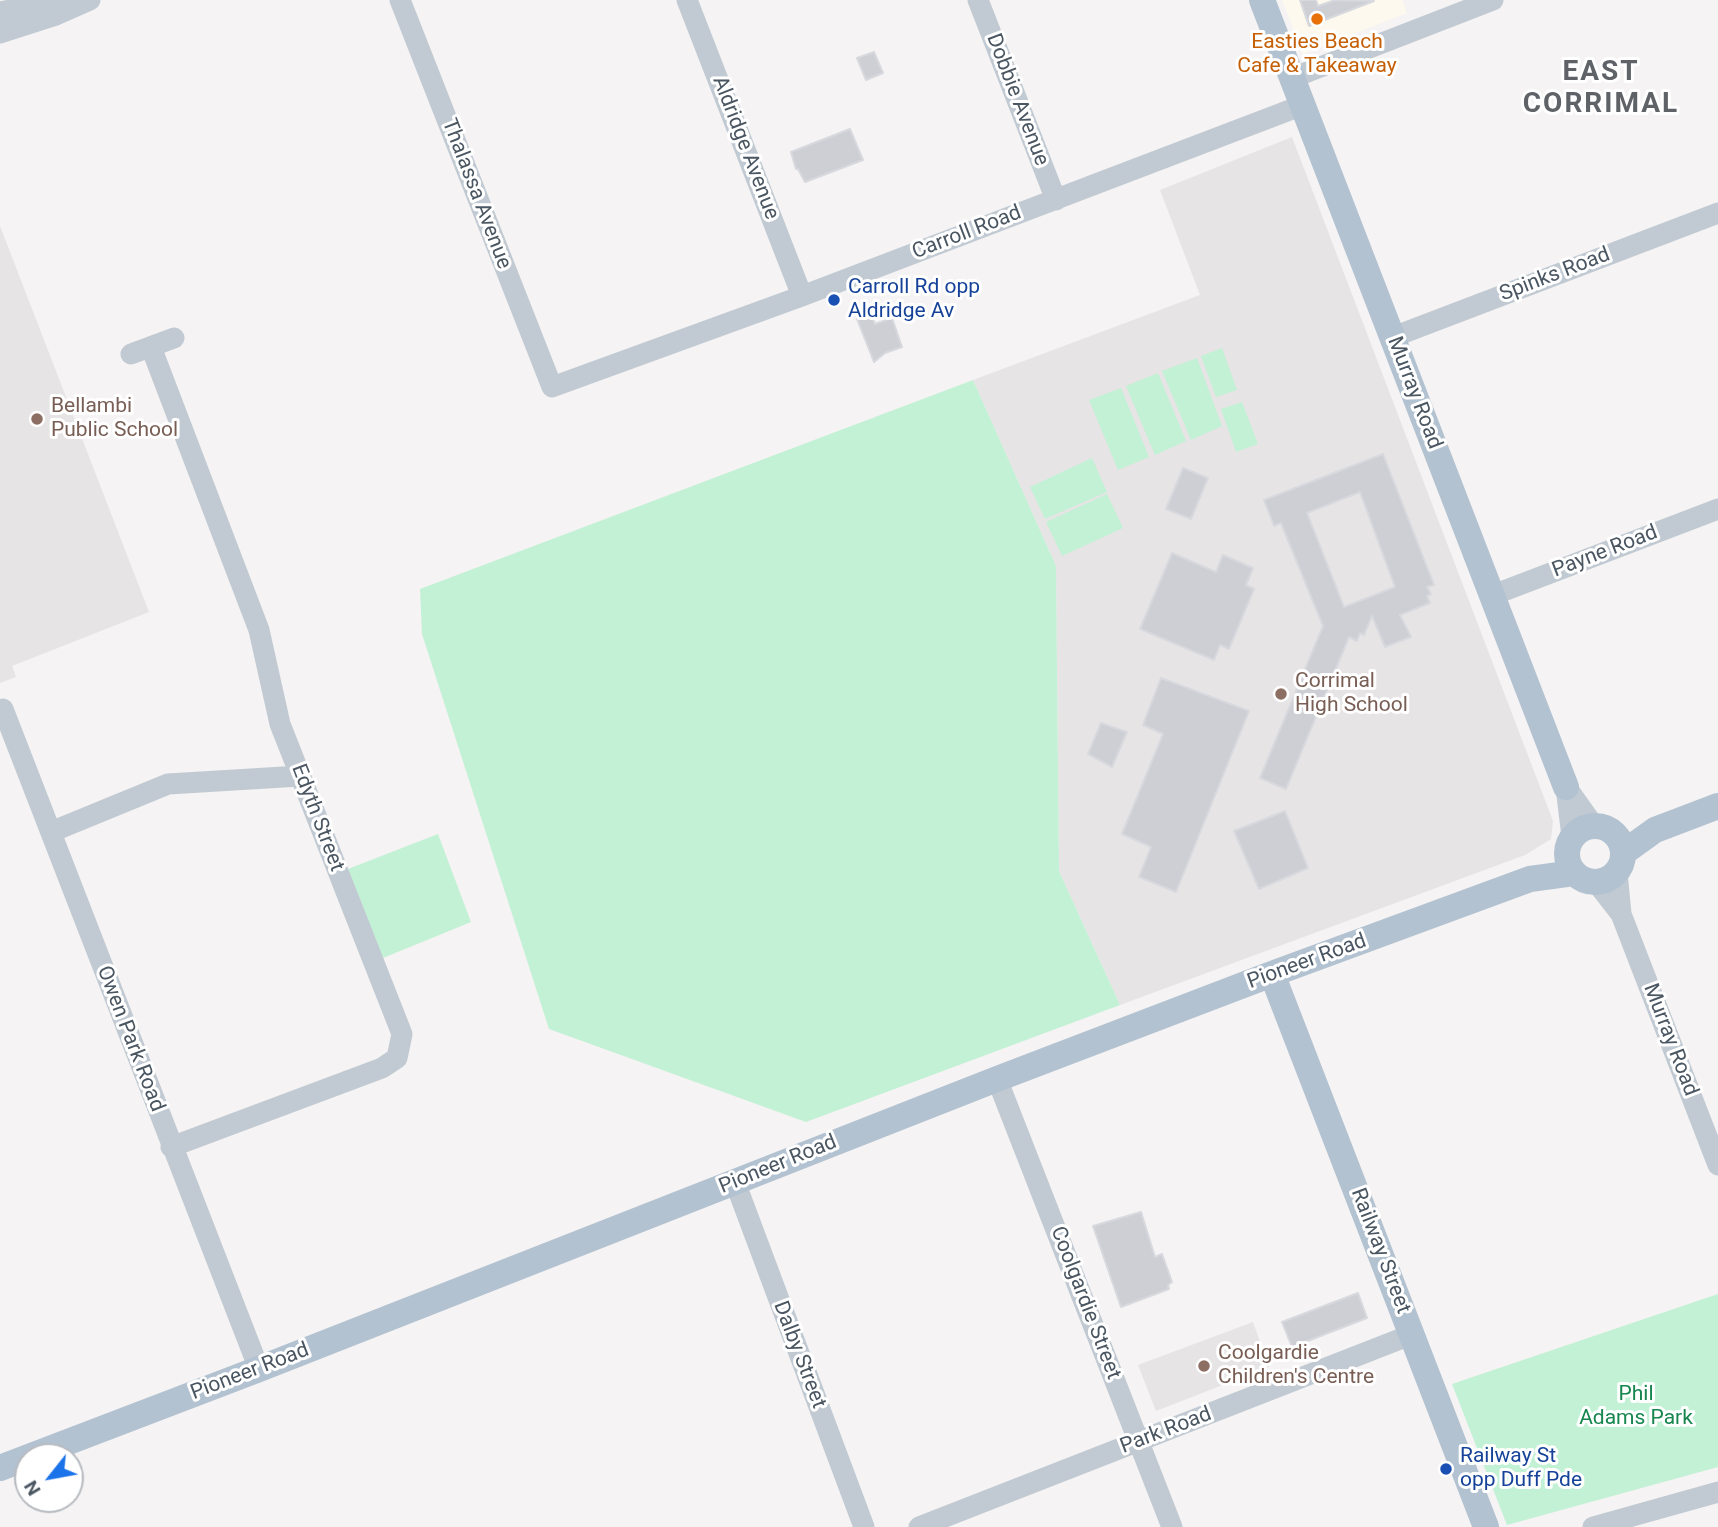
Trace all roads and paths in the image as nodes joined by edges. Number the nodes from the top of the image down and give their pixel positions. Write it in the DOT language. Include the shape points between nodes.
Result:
graph roads {
  1 [pos="61,0"];
  2 [pos="90,0"];
  3 [pos="400,0"];
  4 [pos="687,0"];
  5 [pos="978,0"];
  6 [pos="1262,0"];
  7 [pos="1493,0"];
  8 [pos="0,12"];
  9 [pos="0,33"];
  10 [pos="1292,78"];
  11 [pos="1303,105"];
  12 [pos="1056,200"];
  13 [pos="1718,214"];
  14 [pos="802,296"];
  15 [pos="1393,337"];
  16 [pos="174,338"];
  17 [pos="151,347"];
  18 [pos="131,354"];
  19 [pos="552,387"];
  20 [pos="1718,509"];
  21 [pos="1493,596"];
  22 [pos="3,709"];
  23 [pos="300,776"];
  24 [pos="1566,786"];
  25 [pos="1718,806"];
  26 [pos="51,832"];
  27 [pos="1594,853"];
  28 [pos="1272,974"];
  29 [pos="997,1079"];
  30 [pos="171,1147"];
  31 [pos="1718,1165"];
  32 [pos="735,1182"];
  33 [pos="1413,1334"];
  34 [pos="259,1369"];
  35 [pos="1139,1441"];
  36 [pos="0,1468"];
  37 [pos="1718,1492"];
  38 [pos="864,1527"];
  39 [pos="919,1527"];
  40 [pos="1172,1527"];
  41 [pos="1486,1527"];
  42 [pos="1593,1527"];
  1 -- 8 [label="street"];
  2 -- 9 [label="street"];
  3 -- 19 [label="street, Thalassa Avenue"];
  4 -- 14 [label="street, Aldridge Avenue"];
  5 -- 12 [label="street, Dobbie Avenue"];
  6 -- 10 [label="main road, Murray Road"];
  7 -- 10 [label="street"];
  10 -- 11 [label="main road, Murray Road"];
  11 -- 12 [label="street, Carroll Road"];
  11 -- 15 [label="main road, Murray Road"];
  12 -- 14 [label="street, Carroll Road"];
  13 -- 15 [label="street, Spinks Road"];
  14 -- 19 [label="street, Carroll Road"];
  15 -- 21 [label="main road, Murray Road"];
  16 -- 17 [label="street"];
  17 -- 18 [label="street"];
  17 -- 23 [label="street, Edyth Street" via="259,630 280,724"];
  20 -- 21 [label="street, Payne Road"];
  21 -- 24 [label="main road, Murray Road"];
  22 -- 26 [label="street, Owen Park Road"];
  23 -- 26 [label="street" via="168,784"];
  23 -- 30 [label="street, Edyth Street" via="402,1034 397,1058 382,1068"];
  24 -- 27 [label="street, Murray Road"];
  25 -- 27 [label="main road, Pioneer Road"];
  26 -- 30 [label="street, Owen Park Road"];
  27 -- 28 [label="main road, Pioneer Road"];
  27 -- 31 [label="street, Murray Road"];
  28 -- 29 [label="main road, Pioneer Road"];
  28 -- 33 [label="main road, Railway Street"];
  29 -- 32 [label="main road, Pioneer Road"];
  29 -- 35 [label="street, Coolgardie Street"];
  30 -- 34 [label="street, Owen Park Road"];
  32 -- 34 [label="main road, Pioneer Road"];
  32 -- 38 [label="street, Dalby Street"];
  33 -- 35 [label="street, Park Road"];
  33 -- 41 [label="main road, Railway Street"];
  34 -- 36 [label="main road, Pioneer Road"];
  35 -- 39 [label="street, Park Road"];
  35 -- 40 [label="street, Coolgardie Street"];
  37 -- 42 [label="street"];
}
